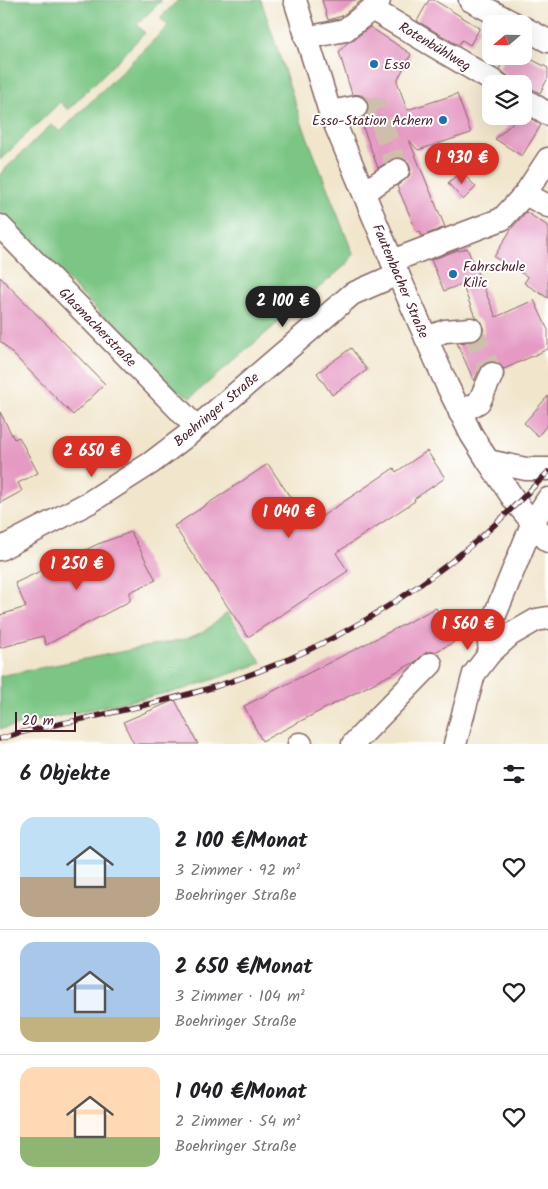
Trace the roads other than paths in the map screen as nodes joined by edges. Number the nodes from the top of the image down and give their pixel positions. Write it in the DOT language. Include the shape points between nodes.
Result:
graph roads {
  1 [pos="294,0"];
  2 [pos="470,0"];
  3 [pos="376,5"];
  4 [pos="498,15"];
  5 [pos="532,32"];
  6 [pos="306,38"];
  7 [pos="548,41"];
  8 [pos="484,75"];
  9 [pos="532,104"];
  10 [pos="356,107"];
  11 [pos="330,112"];
  12 [pos="548,114"];
  13 [pos="548,159"];
  14 [pos="398,170"];
  15 [pos="364,192"];
  16 [pos="525,194"];
  17 [pos="548,206"];
  18 [pos="1,228"];
  19 [pos="395,267"];
  20 [pos="471,328"];
  21 [pos="426,338"];
  22 [pos="492,374"];
  23 [pos="460,413"];
  24 [pos="196,427"];
  25 [pos="488,461"];
  26 [pos="548,469"];
  27 [pos="548,499"];
  28 [pos="533,522"];
  29 [pos="548,541"];
  30 [pos="0,549"];
  31 [pos="548,618"];
  32 [pos="490,653"];
  33 [pos="431,664"];
  34 [pos="353,744"];
  35 [pos="455,744"];
  1 -- 6 [label="street, Fautenbacher Straße"];
  2 -- 4 [label="street"];
  3 -- 6 [label="street, Rotenbühlweg" via="345,30"];
  3 -- 8 [label="street, Rotenbühlweg"];
  5 -- 7 [label="street"];
  6 -- 11 [label="street, Fautenbacher Straße"];
  9 -- 12 [label="street"];
  10 -- 11 [label="street"];
  11 -- 15 [label="street, Fautenbacher Straße"];
  13 -- 16 [label="street, Boehringer Straße"];
  14 -- 15 [label="street"];
  15 -- 19 [label="street, Fautenbacher Straße"];
  16 -- 17 [label="street"];
  16 -- 19 [label="street, Boehringer Straße" via="502,219"];
  18 -- 24 [label="street, Glasmacherstraße"];
  19 -- 21 [label="street, Fautenbacher Straße"];
  19 -- 24 [label="street, Boehringer Straße" via="352,294"];
  20 -- 21 [label="street" via="445,331"];
  21 -- 23 [label="street, Fautenbacher Straße"];
  22 -- 23 [label="street" via="479,402"];
  23 -- 25 [label="street, Fautenbacher Straße"];
  24 -- 30 [label="street, Boehringer Straße" via="151,463 90,502"];
  25 -- 26 [label="street" via="526,469"];
  25 -- 28 [label="street, Fautenbacher Straße"];
  27 -- 28 [label="street"];
  28 -- 29 [label="street, Fautenbacher Straße"];
  28 -- 32 [label="street" via="488,632"];
  31 -- 32 [label="street" via="536,620 510,635"];
  32 -- 35 [label="street" via="474,674"];
  33 -- 34 [label="street"];
}
